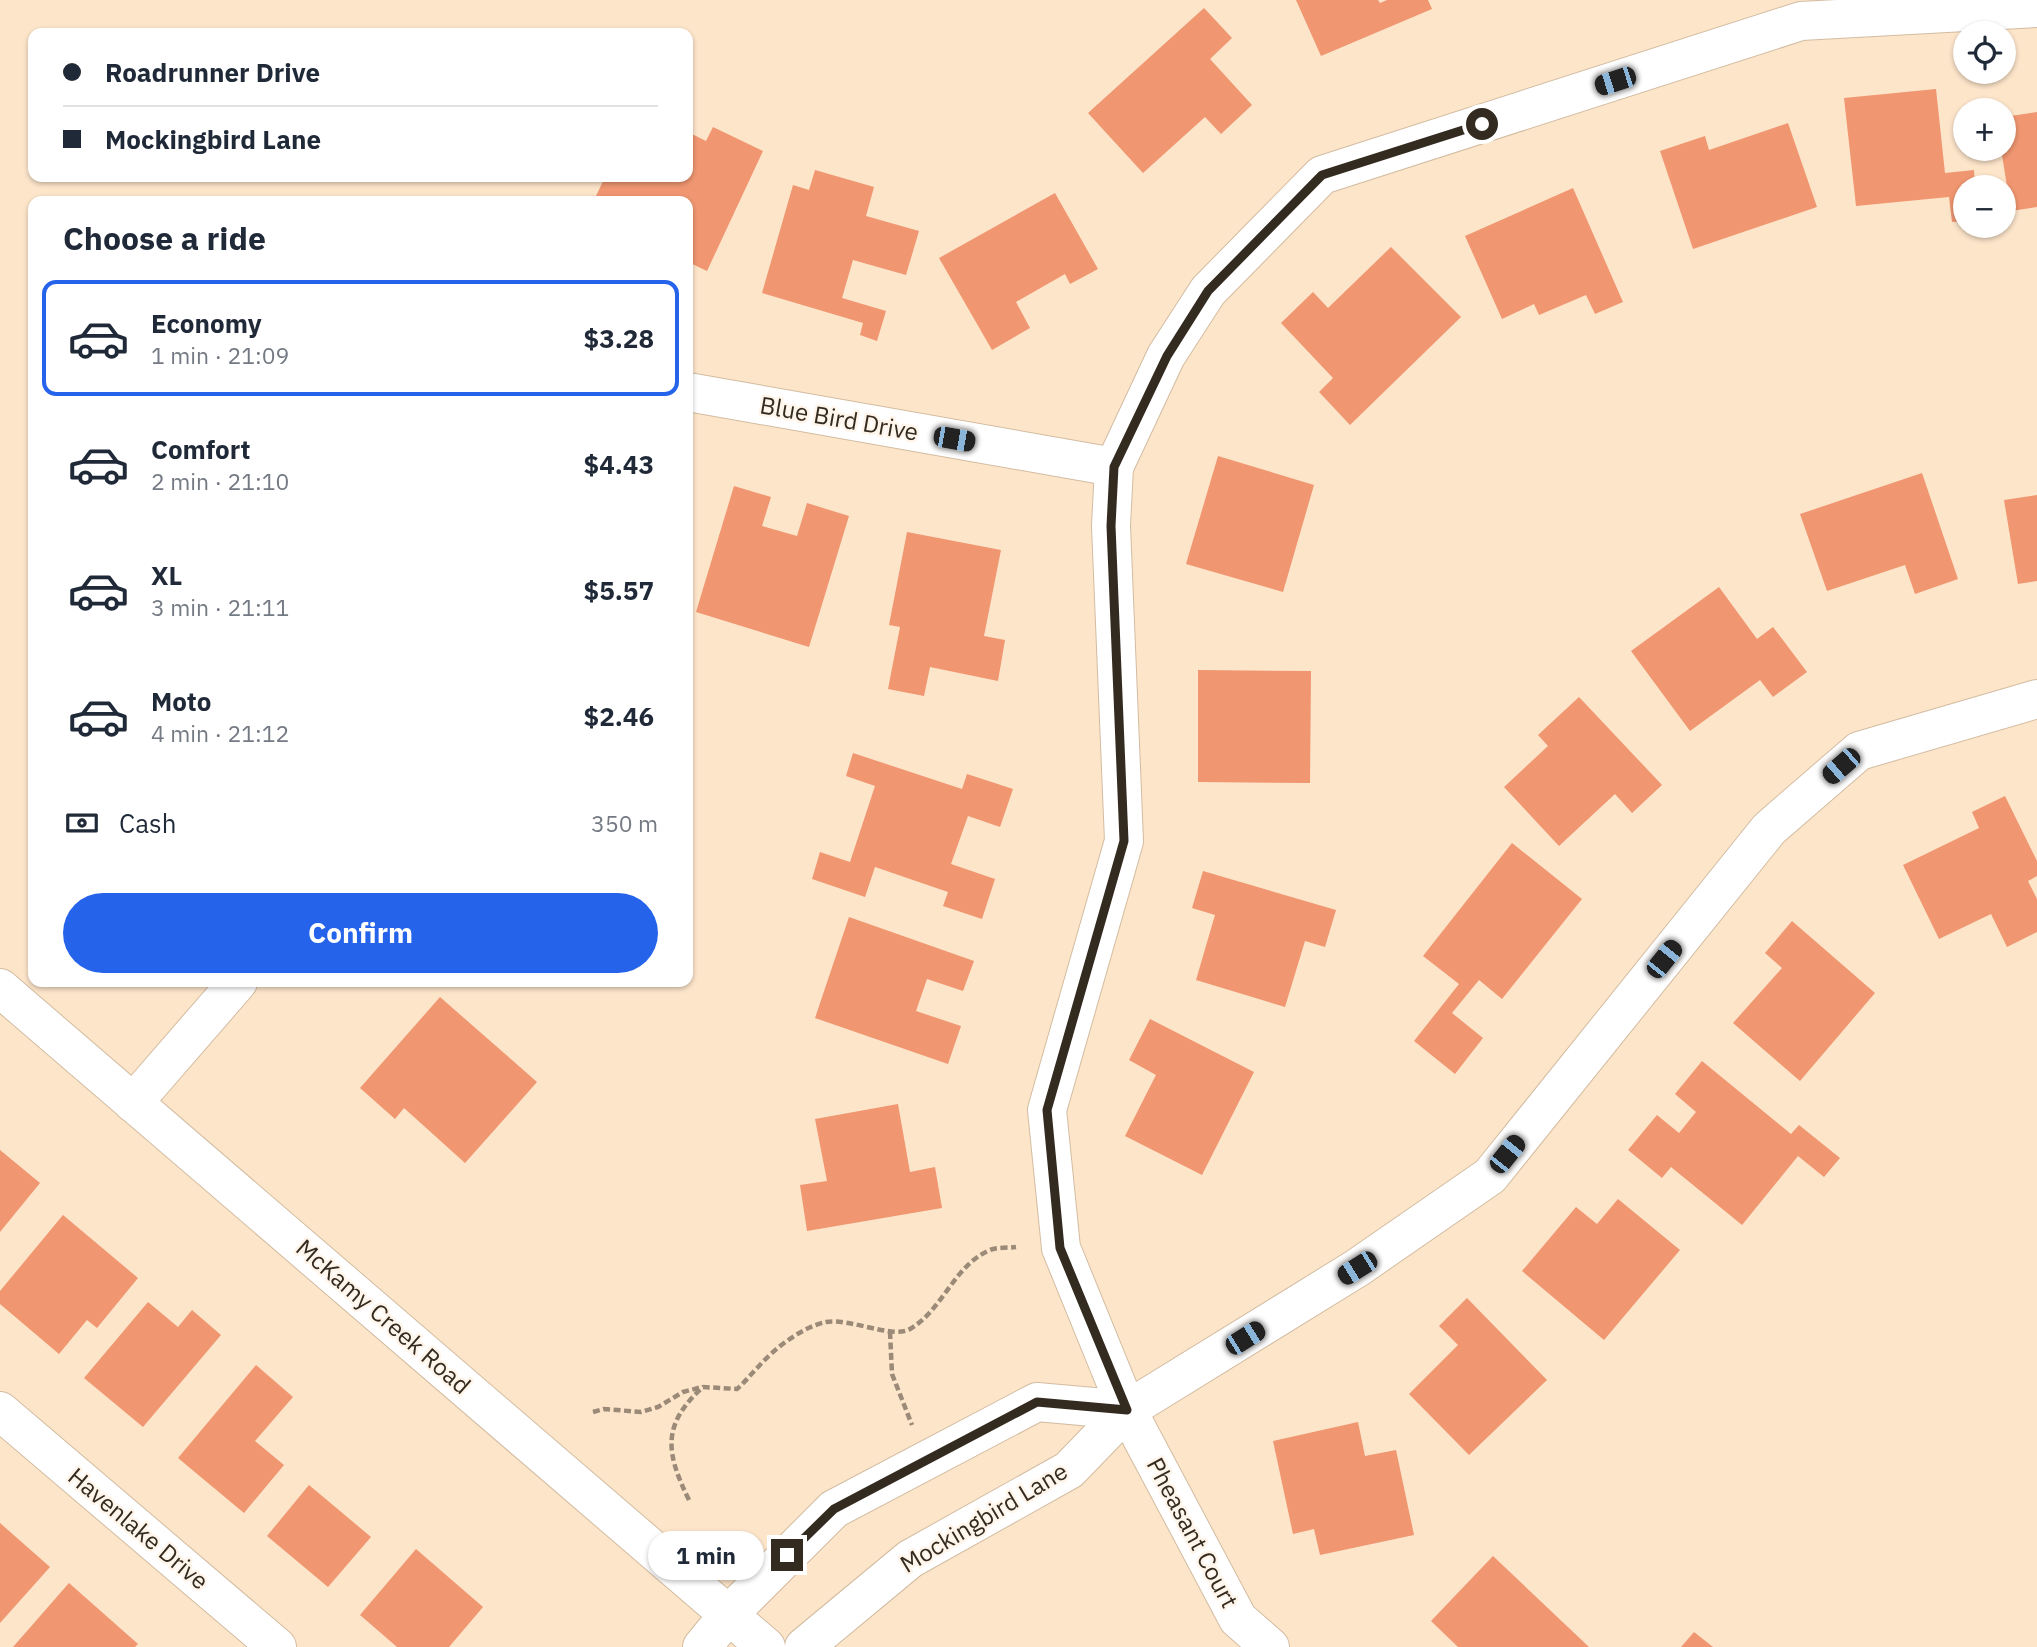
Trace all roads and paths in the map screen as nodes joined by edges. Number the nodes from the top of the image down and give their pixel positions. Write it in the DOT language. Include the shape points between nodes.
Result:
graph roads {
  1 [pos="2037,8"];
  2 [pos="693,393"];
  3 [pos="1114,467"];
  4 [pos="2037,699"];
  5 [pos="234,987"];
  6 [pos="0,988"];
  7 [pos="133,1102"];
  8 [pos="1016,1247"];
  9 [pos="890,1332"];
  10 [pos="703,1387"];
  11 [pos="1127,1410"];
  12 [pos="0,1411"];
  13 [pos="593,1412"];
  14 [pos="913,1428"];
  15 [pos="689,1500"];
  16 [pos="729,1614"];
  17 [pos="276,1647"];
  18 [pos="702,1647"];
  19 [pos="766,1647"];
  20 [pos="804,1647"];
  21 [pos="1270,1647"];
  1 -- 3 [label="street" via="1801,21 1322,175 1208,291 1167,356"];
  2 -- 3 [label="street, Blue Bird Drive"];
  3 -- 11 [label="street, Pheasant Court" via="1111,526 1124,841 1047,1110 1060,1248"];
  4 -- 11 [label="street, Mockingbird Lane" via="1860,751 1769,829 1490,1176 1357,1268"];
  5 -- 7 [label="street"];
  6 -- 7 [label="street, McKamy Creek Road"];
  7 -- 16 [label="street, McKamy Creek Road"];
  8 -- 9 [label="path" via="990,1250 970,1264 921,1322 907,1331"];
  9 -- 10 [label="path" via="826,1322 803,1330 737,1389"];
  9 -- 14 [label="path" via="892,1374"];
  10 -- 13 [label="path" via="641,1412"];
  10 -- 15 [label="path" via="677,1417 670,1437 678,1478"];
  11 -- 16 [label="street" via="1037,1402 834,1509"];
  11 -- 20 [label="street, Mockingbird Lane" via="1069,1470 910,1559"];
  11 -- 21 [label="street, Pheasant Court" via="1238,1619"];
  12 -- 17 [label="street, Havenlake Drive"];
  16 -- 18 [label="street"];
  16 -- 19 [label="street, McKamy Creek Road"];
}
